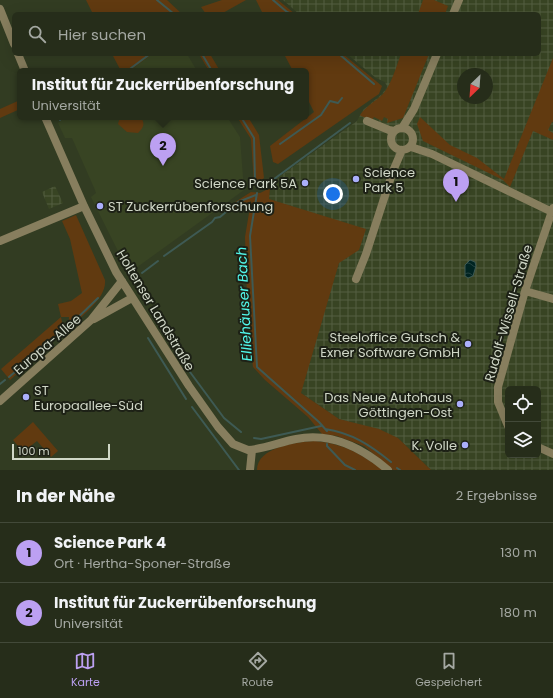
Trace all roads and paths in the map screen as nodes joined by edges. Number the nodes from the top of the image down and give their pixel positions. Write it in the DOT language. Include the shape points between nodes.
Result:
graph roads {
  1 [pos="459,0"];
  2 [pos="0,9"];
  3 [pos="455,12"];
  4 [pos="12,39"];
  5 [pos="19,56"];
  6 [pos="436,56"];
  7 [pos="24,68"];
  8 [pos="46,120"];
  9 [pos="370,122"];
  10 [pos="399,131"];
  11 [pos="412,144"];
  12 [pos="398,149"];
  13 [pos="84,206"];
  14 [pos="552,210"];
  15 [pos="0,241"];
  16 [pos="356,279"];
  17 [pos="122,281"];
  18 [pos="525,291"];
  19 [pos="132,298"];
  20 [pos="553,299"];
  21 [pos="91,320"];
  22 [pos="0,401"];
  23 [pos="506,422"];
  24 [pos="541,448"];
  25 [pos="252,450"];
  26 [pos="553,454"];
  27 [pos="250,470"];
  28 [pos="388,470"];
  1 -- 3 [label="street"];
  2 -- 4 [label="street"];
  5 -- 7 [label="street"];
  6 -- 10 [label="street" via="414,108"];
  8 -- 13 [label="street, Holtenser Landstraße"];
  9 -- 10 [label="street"];
  10 -- 11 [label="street"];
  10 -- 12 [label="street" via="391,143"];
  11 -- 12 [label="street"];
  11 -- 14 [label="street"];
  12 -- 16 [label="street" via="393,171"];
  13 -- 15 [label="street"];
  13 -- 17 [label="street, Holtenser Landstraße"];
  14 -- 18 [label="street, Rudolf-Wissell-Straße"];
  17 -- 19 [label="street, Holtenser Landstraße"];
  17 -- 21 [label="street, Europa-Allee"];
  18 -- 20 [label="street"];
  18 -- 23 [label="street, Rudolf-Wissell-Straße" via="498,392"];
  19 -- 21 [label="street, Europa-Allee"];
  19 -- 25 [label="street, Holtenser Landstraße" via="218,427 236,446"];
  21 -- 22 [label="street, Europa-Allee"];
  24 -- 26 [label="street"];
  25 -- 27 [label="street"];
  25 -- 28 [label="street" via="296,439 328,439 361,449"];
}
